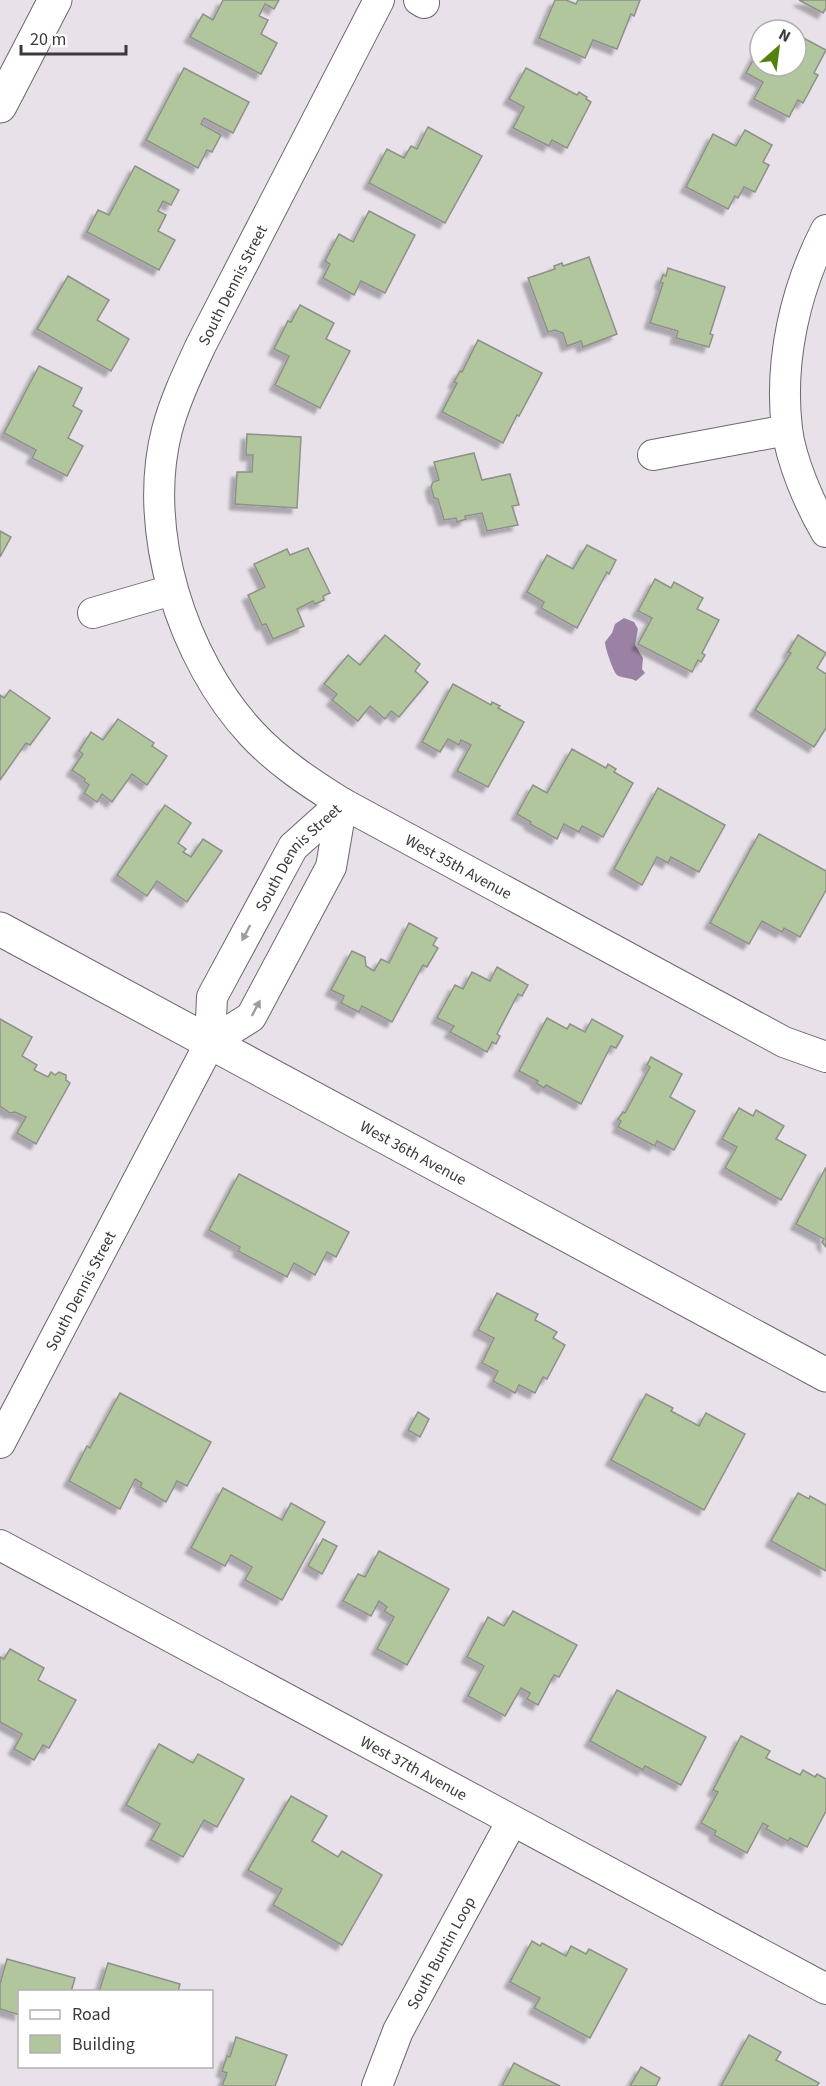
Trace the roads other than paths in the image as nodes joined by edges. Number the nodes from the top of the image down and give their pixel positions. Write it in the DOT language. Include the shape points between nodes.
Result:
graph roads {
  1 [pos="55,0"];
  2 [pos="379,0"];
  3 [pos="0,106"];
  4 [pos="826,230"];
  5 [pos="787,430"];
  6 [pos="653,455"];
  7 [pos="826,532"];
  8 [pos="172,590"];
  9 [pos="93,613"];
  10 [pos="342,803"];
  11 [pos="0,929"];
  12 [pos="210,1043"];
  13 [pos="826,1057"];
  14 [pos="826,1375"];
  15 [pos="0,1443"];
  16 [pos="0,1545"];
  17 [pos="512,1821"];
  18 [pos="826,1989"];
  19 [pos="377,2086"];
  1 -- 3 [label="street"];
  2 -- 8 [label="street, South Dennis Street" via="181,388 167,430 159,498"];
  4 -- 5 [label="street" via="797,301 789,337"];
  5 -- 6 [label="street"];
  5 -- 7 [label="street" via="813,510"];
  8 -- 9 [label="street"];
  8 -- 10 [label="street, West 35th Avenue" via="216,688 252,734 300,777"];
  10 -- 12 [label="street, South Dennis Street, one-way" via="293,847 212,997"];
  12 -- 10 [label="street, South Dennis Street, one-way" via="251,1017 331,867"];
  10 -- 13 [label="street, West 35th Avenue" via="784,1042"];
  11 -- 12 [label="street, West 36th Avenue"];
  12 -- 14 [label="street, West 36th Avenue"];
  12 -- 15 [label="street, South Dennis Street"];
  16 -- 17 [label="street, West 37th Avenue"];
  17 -- 18 [label="street, West 37th Avenue"];
  17 -- 19 [label="street, South Buntin Loop" via="398,2031"];
}
